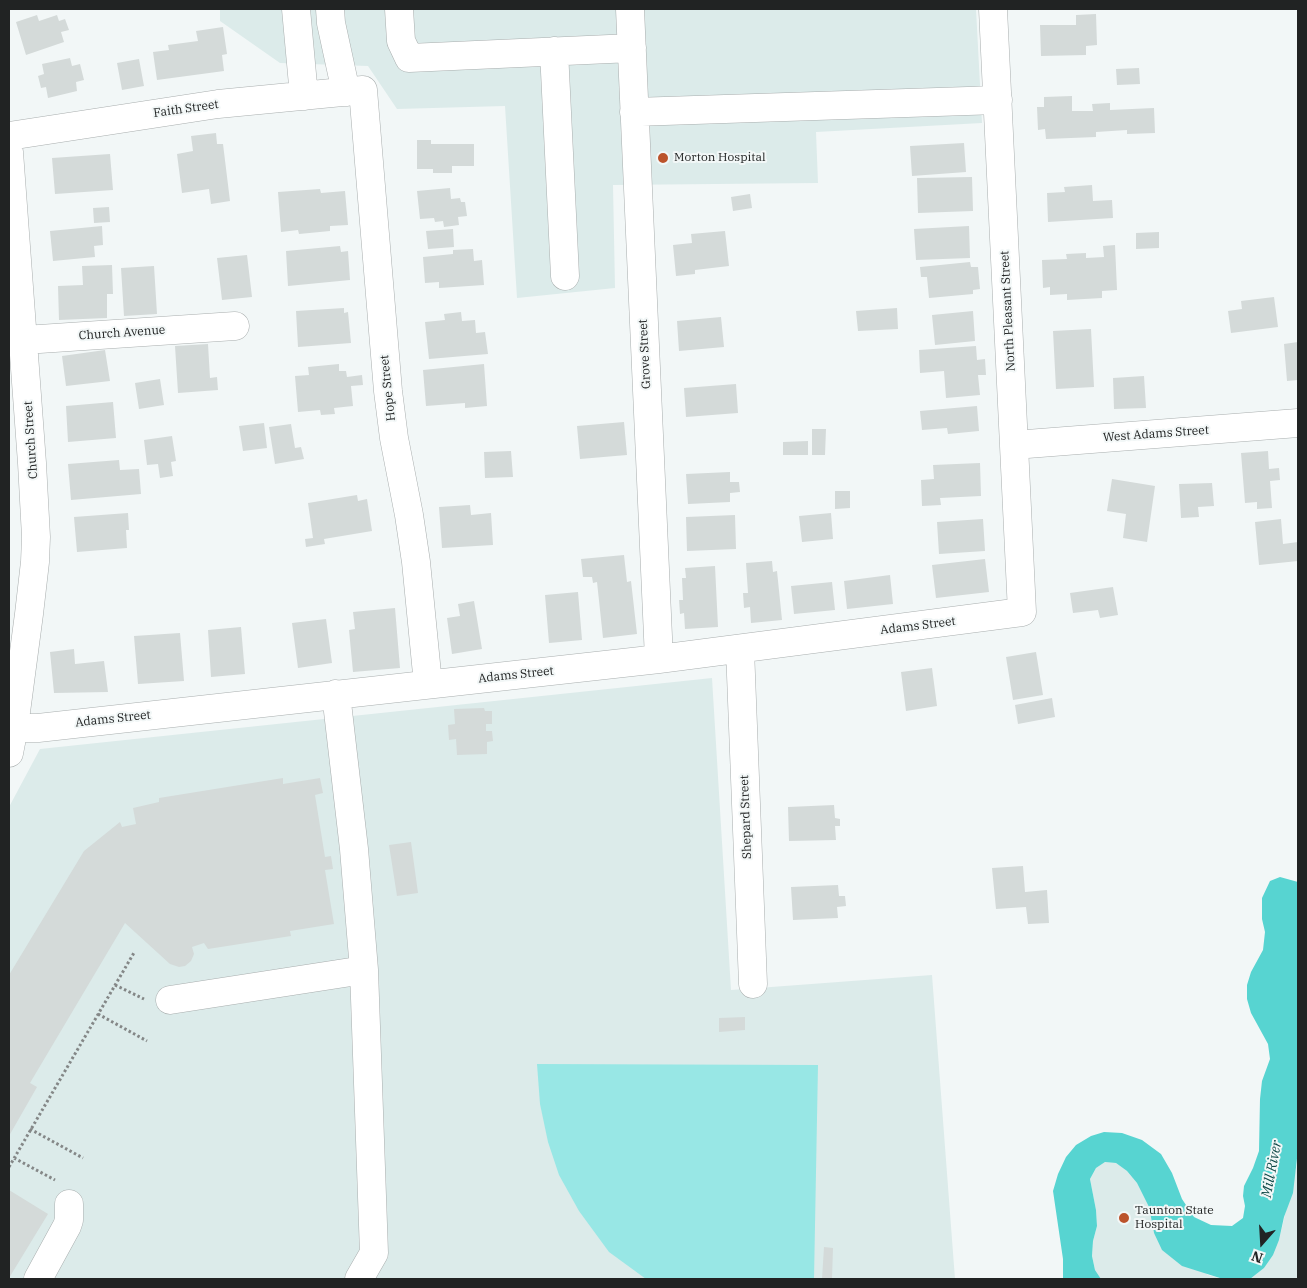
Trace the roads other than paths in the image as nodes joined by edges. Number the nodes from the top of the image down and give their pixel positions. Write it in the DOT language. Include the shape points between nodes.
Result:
graph roads {
  1 [pos="296,9"];
  2 [pos="330,9"];
  3 [pos="399,9"];
  4 [pos="630,9"];
  5 [pos="994,9"];
  6 [pos="632,48"];
  7 [pos="554,51"];
  8 [pos="355,91"];
  9 [pos="304,96"];
  10 [pos="998,100"];
  11 [pos="634,112"];
  12 [pos="9,136"];
  13 [pos="9,152"];
  14 [pos="565,276"];
  15 [pos="234,326"];
  16 [pos="16,340"];
  17 [pos="1298,423"];
  18 [pos="1014,444"];
  19 [pos="1022,612"];
  20 [pos="740,649"];
  21 [pos="659,659"];
  22 [pos="428,684"];
  23 [pos="336,694"];
  24 [pos="11,735"];
  25 [pos="364,970"];
  26 [pos="753,984"];
  27 [pos="159,1001"];
  28 [pos="64,1194"];
  29 [pos="38,1279"];
  30 [pos="359,1279"];
  1 -- 9 [label="street"];
  2 -- 8 [label="street, Hope Street" via="331,23"];
  3 -- 7 [label="street" via="401,40 409,58"];
  4 -- 6 [label="street, Grove Street"];
  5 -- 10 [label="street, North Pleasant Street"];
  6 -- 7 [label="street"];
  6 -- 11 [label="street, Grove Street"];
  7 -- 14 [label="street"];
  8 -- 9 [label="street, Faith Street"];
  8 -- 22 [label="street, Hope Street" via="388,391 416,562"];
  9 -- 12 [label="street, Faith Street" via="204,106"];
  10 -- 11 [label="street"];
  10 -- 18 [label="street, North Pleasant Street"];
  11 -- 21 [label="street, Grove Street"];
  13 -- 16 [label="street, Church Street"];
  15 -- 16 [label="street, Church Avenue"];
  16 -- 24 [label="street, Church Street" via="35,499 35,554 32,597"];
  17 -- 18 [label="street, West Adams Street"];
  18 -- 19 [label="street, North Pleasant Street"];
  19 -- 20 [label="street, Adams Street"];
  20 -- 21 [label="street, Adams Street"];
  20 -- 26 [label="street, Shepard Street"];
  21 -- 22 [label="street, Adams Street"];
  22 -- 23 [label="street, Adams Street"];
  23 -- 24 [label="street, Adams Street" via="38,728"];
  23 -- 25 [label="street"];
  25 -- 27 [label="street"];
  25 -- 30 [label="street" via="374,1253"];
  28 -- 29 [label="street" via="69,1220"];
}
